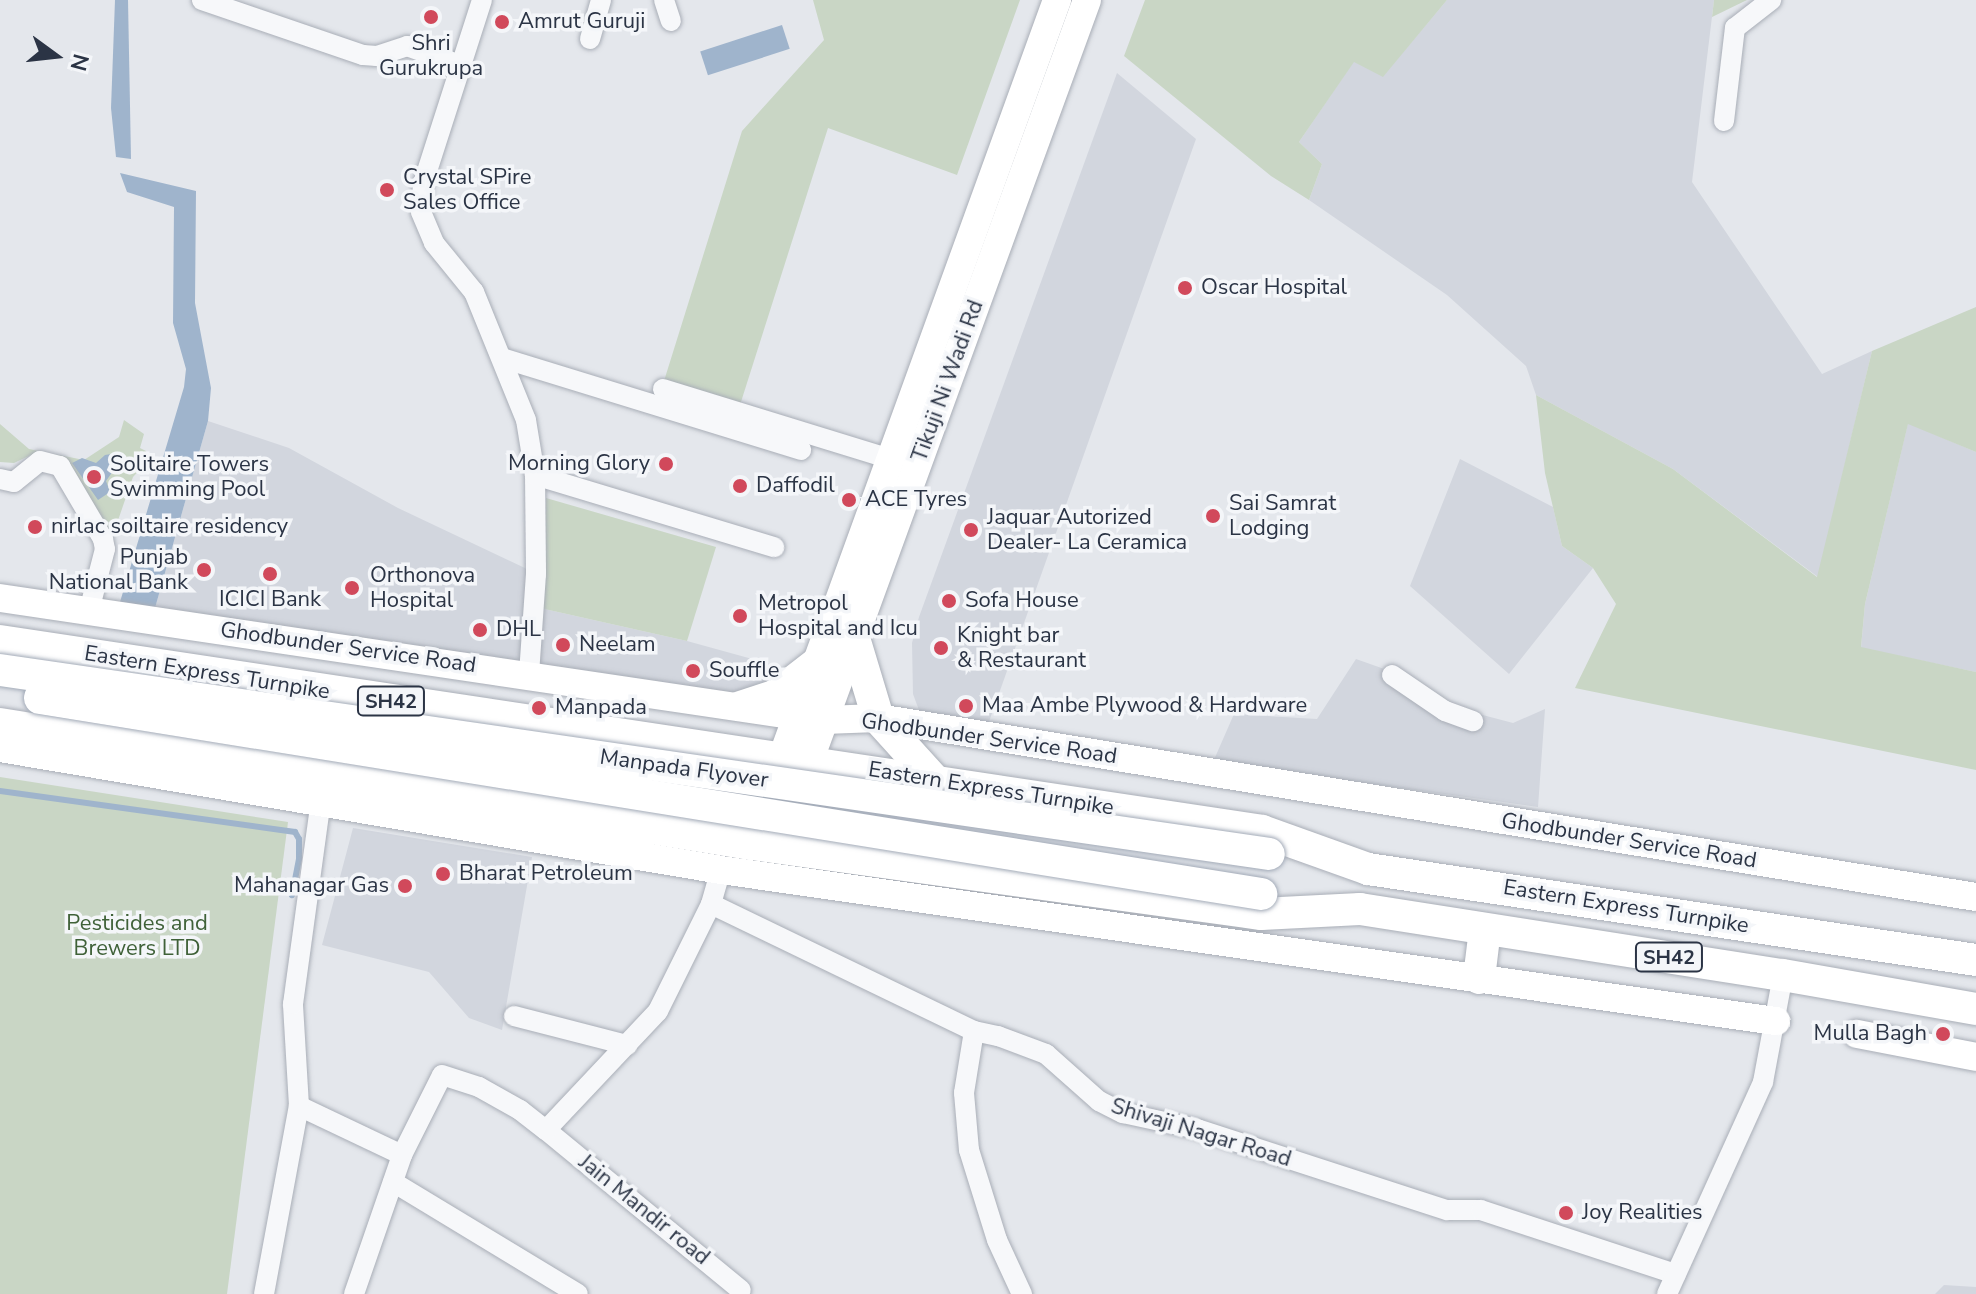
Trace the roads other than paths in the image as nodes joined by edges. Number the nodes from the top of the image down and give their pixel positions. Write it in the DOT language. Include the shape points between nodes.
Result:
graph roads {
  1 [pos="202,0"];
  2 [pos="482,0"];
  3 [pos="601,0"];
  4 [pos="664,0"];
  5 [pos="1057,0"];
  6 [pos="1087,0"];
  7 [pos="1771,0"];
  8 [pos="671,21"];
  9 [pos="590,39"];
  10 [pos="460,65"];
  11 [pos="1724,121"];
  12 [pos="502,358"];
  13 [pos="663,389"];
  14 [pos="801,450"];
  15 [pos="890,459"];
  16 [pos="535,475"];
  17 [pos="0,479"];
  18 [pos="774,547"];
  19 [pos="0,598"];
  20 [pos="89,611"];
  21 [pos="854,638"];
  22 [pos="0,641"];
  23 [pos="817,660"];
  24 [pos="527,665"];
  25 [pos="0,670"];
  26 [pos="1392,675"];
  27 [pos="0,691"];
  28 [pos="739,705"];
  29 [pos="810,718"];
  30 [pos="878,718"];
  31 [pos="1473,721"];
  32 [pos="533,723"];
  33 [pos="0,724"];
  34 [pos="51,744"];
  35 [pos="0,748"];
  36 [pos="795,760"];
  37 [pos="934,780"];
  38 [pos="321,800"];
  39 [pos="520,808"];
  40 [pos="764,845"];
  41 [pos="1368,869"];
  42 [pos="721,870"];
  43 [pos="1976,897"];
  44 [pos="711,904"];
  45 [pos="1360,909"];
  46 [pos="1485,929"];
  47 [pos="1976,959"];
  48 [pos="1783,975"];
  49 [pos="1479,978"];
  50 [pos="1976,1009"];
  51 [pos="514,1016"];
  52 [pos="1776,1021"];
  53 [pos="974,1031"];
  54 [pos="1857,1034"];
  55 [pos="627,1045"];
  56 [pos="1976,1057"];
  57 [pos="299,1106"];
  58 [pos="546,1130"];
  59 [pos="402,1155"];
  60 [pos="393,1182"];
  61 [pos="1676,1274"];
  62 [pos="741,1290"];
  63 [pos="264,1294"];
  64 [pos="354,1294"];
  65 [pos="578,1294"];
  66 [pos="1022,1294"];
  67 [pos="1667,1294"];
  1 -- 10 [label="street" via="363,55 407,46"];
  2 -- 10 [label="street"];
  3 -- 9 [label="street"];
  4 -- 8 [label="street"];
  5 -- 15 [label="street, Tikuji Ni Wadi Rd"];
  6 -- 21 [label="street, Tikuji Ni Wadi Rd"];
  7 -- 11 [label="street" via="1735,28"];
  10 -- 12 [label="street" via="423,184 421,212 434,243 474,292"];
  12 -- 14 [label="street"];
  12 -- 16 [label="street" via="526,420"];
  13 -- 15 [label="street"];
  15 -- 23 [label="street, Tikuji Ni Wadi Rd"];
  16 -- 18 [label="street"];
  16 -- 24 [label="street" via="536,574"];
  17 -- 20 [label="street" via="14,482 40,461 60,466 103,539"];
  19 -- 20 [label="street, Ghodbunder Service Road"];
  20 -- 24 [label="street, Ghodbunder Service Road"];
  21 -- 29 [label="street, Tikuji Ni Wadi Rd"];
  21 -- 30 [label="main road"];
  22 -- 32 [label="main road, Eastern Express Turnpike / SH42"];
  23 -- 28 [label="street" via="790,684"];
  23 -- 29 [label="street, Tikuji Ni Wadi Rd"];
  24 -- 28 [label="street, Ghodbunder Service Road"];
  25 -- 41 [label="main road, Manpada Flyover, bridge"];
  26 -- 31 [label="street" via="1445,711"];
  27 -- 45 [label="main road, Manpada Flyover, bridge"];
  28 -- 29 [label="street, Ghodbunder Service Road"];
  29 -- 30 [label="street, Ghodbunder Service Road"];
  29 -- 36 [label="street, Tikuji Ni Wadi Rd"];
  30 -- 37 [label="main road"];
  30 -- 43 [label="street, Ghodbunder Service Road"];
  32 -- 36 [label="main road, Eastern Express Turnpike / SH42"];
  32 -- 39 [label="main road"];
  33 -- 34 [label="main road, Eastern Express Turnpike / SH42"];
  34 -- 35 [label="street"];
  34 -- 38 [label="street"];
  34 -- 39 [label="main road, Eastern Express Turnpike / SH42"];
  36 -- 37 [label="main road, Eastern Express Turnpike / SH42"];
  36 -- 40 [label="street, Tikuji Ni Wadi Rd"];
  37 -- 41 [label="main road, Eastern Express Turnpike / SH42" via="1262,831"];
  38 -- 42 [label="street"];
  38 -- 57 [label="street" via="293,1004"];
  39 -- 40 [label="main road, Eastern Express Turnpike / SH42"];
  40 -- 45 [label="main road, Eastern Express Turnpike / SH42" via="1261,914"];
  41 -- 47 [label="main road, Eastern Express Turnpike / SH42"];
  42 -- 44 [label="street"];
  42 -- 49 [label="street"];
  44 -- 53 [label="street, Shivaji Nagar Road"];
  44 -- 55 [label="street" via="658,1011"];
  45 -- 46 [label="main road, Eastern Express Turnpike / SH42"];
  46 -- 48 [label="main road, Eastern Express Turnpike / SH42"];
  46 -- 49 [label="main road"];
  48 -- 50 [label="main road, Eastern Express Turnpike / SH42"];
  48 -- 52 [label="street"];
  49 -- 52 [label="street"];
  51 -- 55 [label="street"];
  52 -- 61 [label="street" via="1763,1082"];
  53 -- 61 [label="street, Shivaji Nagar Road" via="1046,1054 1099,1101 1123,1113 1197,1129 1447,1210 1481,1210"];
  53 -- 66 [label="street" via="964,1093 969,1150 997,1240"];
  54 -- 56 [label="street"];
  55 -- 58 [label="street"];
  57 -- 59 [label="street"];
  57 -- 63 [label="street"];
  58 -- 59 [label="street, Jain Mandir road" via="479,1087 442,1075"];
  58 -- 62 [label="street, Jain Mandir road"];
  59 -- 60 [label="street"];
  60 -- 64 [label="street"];
  60 -- 65 [label="street"];
  61 -- 67 [label="street"];
}
